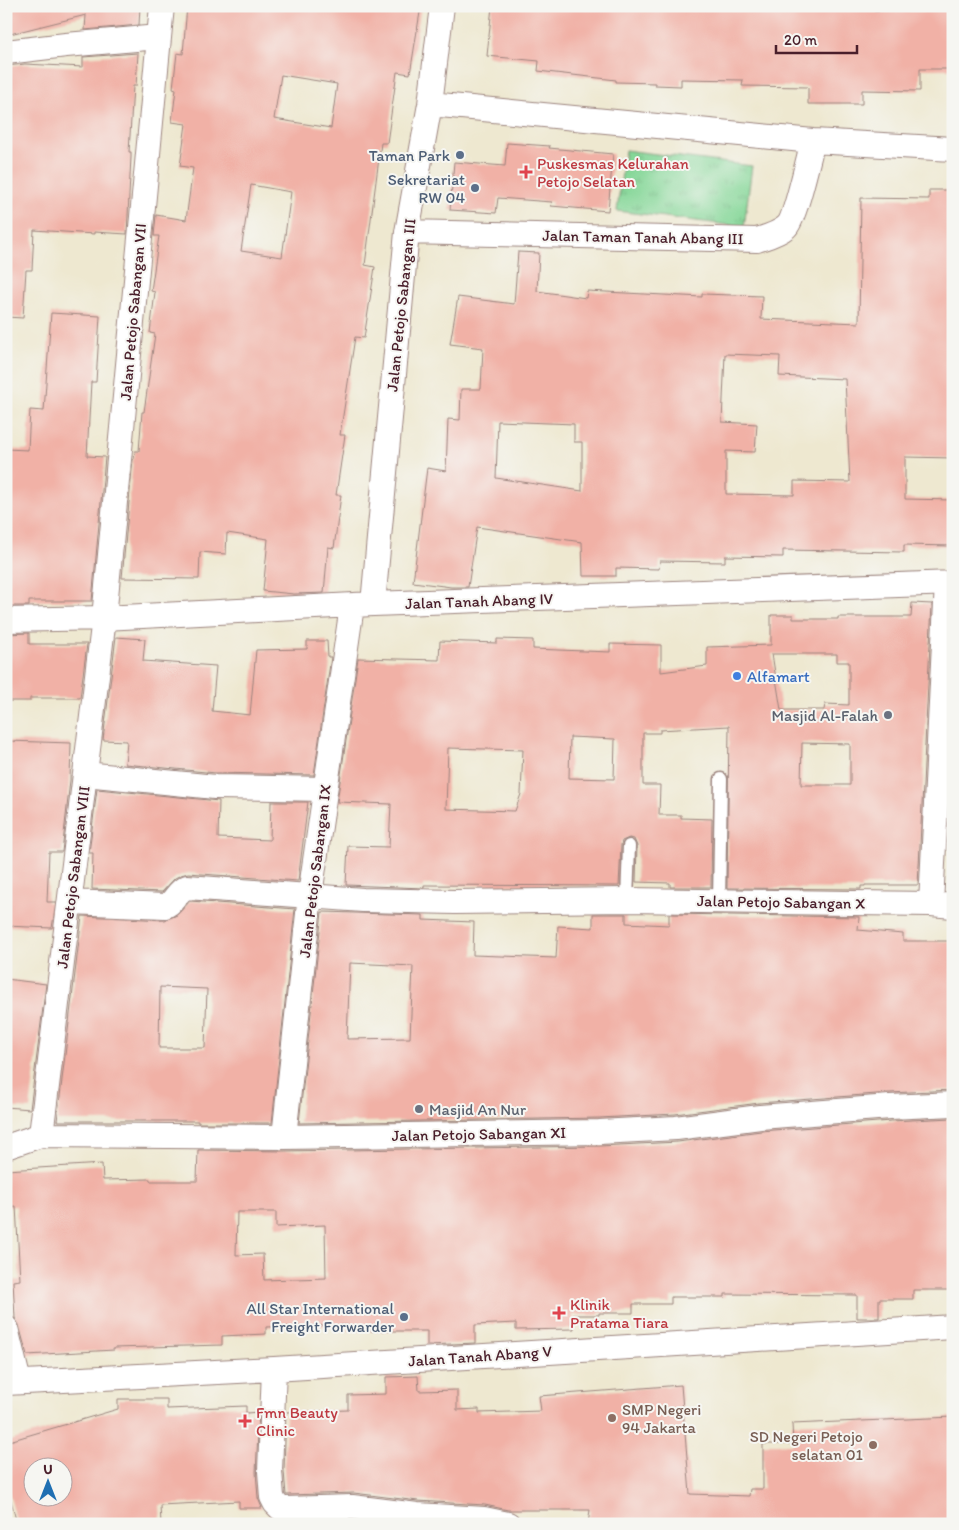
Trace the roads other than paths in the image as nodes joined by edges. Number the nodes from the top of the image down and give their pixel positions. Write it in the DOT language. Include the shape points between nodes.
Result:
graph roads {
  1 [pos="162,6"];
  2 [pos="442,6"];
  3 [pos="159,37"];
  4 [pos="6,52"];
  5 [pos="430,104"];
  6 [pos="813,141"];
  7 [pos="953,149"];
  8 [pos="407,232"];
  9 [pos="950,583"];
  10 [pos="363,605"];
  11 [pos="104,618"];
  12 [pos="6,620"];
  13 [pos="85,774"];
  14 [pos="721,779"];
  15 [pos="325,789"];
  16 [pos="630,846"];
  17 [pos="310,895"];
  18 [pos="627,900"];
  19 [pos="70,902"];
  20 [pos="719,902"];
  21 [pos="942,905"];
  22 [pos="953,1104"];
  23 [pos="41,1135"];
  24 [pos="284,1137"];
  25 [pos="6,1147"];
  26 [pos="953,1327"];
  27 [pos="6,1328"];
  28 [pos="274,1369"];
  29 [pos="12,1383"];
  30 [pos="508,1524"];
  1 -- 3 [label="street, Jalan Petojo Sabangan VII"];
  2 -- 5 [label="street, Jalan Petojo Sabangan III"];
  3 -- 4 [label="street"];
  3 -- 11 [label="street, Jalan Petojo Sabangan VII"];
  5 -- 6 [label="street"];
  5 -- 8 [label="street, Jalan Petojo Sabangan III"];
  6 -- 7 [label="street"];
  6 -- 8 [label="street, Jalan Taman Tanah Abang III" via="787,227 757,240"];
  8 -- 10 [label="street, Jalan Petojo Sabangan III"];
  9 -- 10 [label="street, Jalan Tanah Abang IV"];
  9 -- 21 [label="street, Jalan Petojo Sabangan X"];
  10 -- 11 [label="street, Jalan Tanah Abang IV"];
  10 -- 15 [label="street, Jalan Petojo Sabangan IX"];
  11 -- 12 [label="street, Jalan Tanah Abang IV"];
  11 -- 13 [label="street, Jalan Petojo Sabangan VIII"];
  13 -- 15 [label="street" via="215,787"];
  13 -- 19 [label="street, Jalan Petojo Sabangan VIII"];
  14 -- 20 [label="lane"];
  15 -- 17 [label="street, Jalan Petojo Sabangan IX"];
  16 -- 18 [label="lane"];
  17 -- 18 [label="street, Jalan Petojo Sabangan X" via="364,900"];
  17 -- 19 [label="street, Jalan Petojo Sabangan X" via="187,887 180,890 170,905 165,906"];
  17 -- 24 [label="street, Jalan Petojo Sabangan IX"];
  18 -- 20 [label="street, Jalan Petojo Sabangan X"];
  19 -- 23 [label="street, Jalan Petojo Sabangan VIII"];
  20 -- 21 [label="street, Jalan Petojo Sabangan X"];
  22 -- 24 [label="street, Jalan Petojo Sabangan XI" via="760,1117 666,1129"];
  23 -- 24 [label="street, Jalan Petojo Sabangan XI"];
  23 -- 25 [label="street, Jalan Petojo Sabangan XI"];
  26 -- 28 [label="street, Jalan Tanah Abang V"];
  27 -- 29 [label="street"];
  28 -- 29 [label="street, Jalan Tanah Abang V"];
  28 -- 30 [label="street" via="270,1471 272,1497 280,1508 352,1507"];
}
